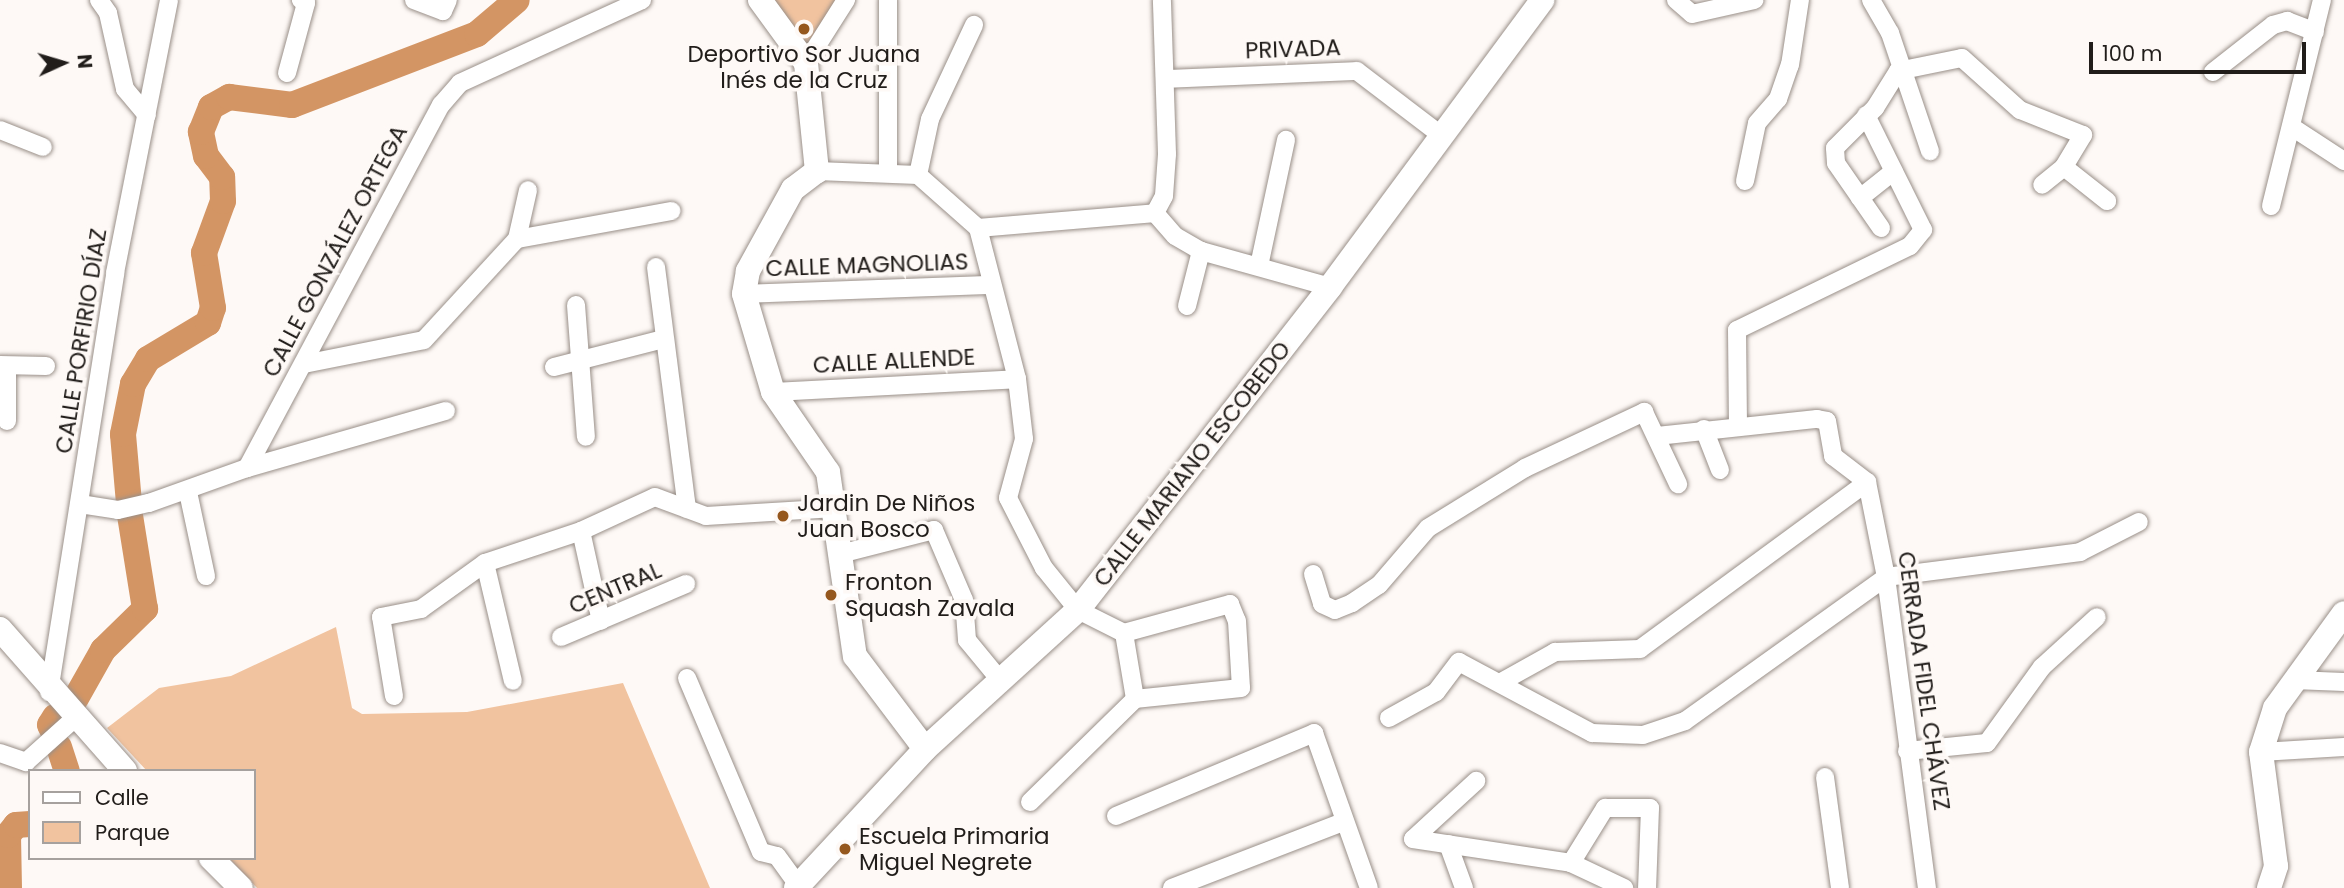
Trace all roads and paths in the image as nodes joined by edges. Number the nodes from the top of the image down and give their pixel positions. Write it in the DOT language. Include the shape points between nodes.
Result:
graph roads {
  1 [pos="99,0"];
  2 [pos="169,0"];
  3 [pos="300,0"];
  4 [pos="414,0"];
  5 [pos="448,0"];
  6 [pos="642,0"];
  7 [pos="760,0"];
  8 [pos="846,0"];
  9 [pos="888,0"];
  10 [pos="1162,0"];
  11 [pos="1542,0"];
  12 [pos="1754,0"];
  13 [pos="1800,0"];
  14 [pos="1871,0"];
  15 [pos="2322,0"];
  16 [pos="1677,1"];
  17 [pos="974,24"];
  18 [pos="2315,32"];
  19 [pos="806,64"];
  20 [pos="1898,71"];
  21 [pos="2213,72"];
  22 [pos="288,73"];
  23 [pos="1166,79"];
  24 [pos="147,115"];
  25 [pos="1866,115"];
  26 [pos="2295,129"];
  27 [pos="0,130"];
  28 [pos="1442,136"];
  29 [pos="1286,140"];
  30 [pos="43,147"];
  31 [pos="1930,151"];
  32 [pos="2344,161"];
  33 [pos="2064,167"];
  34 [pos="888,169"];
  35 [pos="817,171"];
  36 [pos="1894,171"];
  37 [pos="918,175"];
  38 [pos="1745,181"];
  39 [pos="2042,185"];
  40 [pos="528,190"];
  41 [pos="1860,198"];
  42 [pos="2107,201"];
  43 [pos="2271,206"];
  44 [pos="671,211"];
  45 [pos="1155,213"];
  46 [pos="1881,228"];
  47 [pos="978,229"];
  48 [pos="517,239"];
  49 [pos="1201,251"];
  50 [pos="1259,266"];
  51 [pos="656,267"];
  52 [pos="992,285"];
  53 [pos="1330,287"];
  54 [pos="744,294"];
  55 [pos="576,305"];
  56 [pos="1187,306"];
  57 [pos="664,338"];
  58 [pos="584,357"];
  59 [pos="304,364"];
  60 [pos="3,365"];
  61 [pos="46,366"];
  62 [pos="554,367"];
  63 [pos="1017,379"];
  64 [pos="773,392"];
  65 [pos="446,411"];
  66 [pos="7,421"];
  67 [pos="1738,426"];
  68 [pos="1704,429"];
  69 [pos="1657,436"];
  70 [pos="586,437"];
  71 [pos="247,468"];
  72 [pos="1720,470"];
  73 [pos="1867,482"];
  74 [pos="1678,484"];
  75 [pos="188,492"];
  76 [pos="80,504"];
  77 [pos="835,508"];
  78 [pos="687,509"];
  79 [pos="2139,522"];
  80 [pos="581,531"];
  81 [pos="840,554"];
  82 [pos="485,563"];
  83 [pos="1313,574"];
  84 [pos="206,576"];
  85 [pos="1886,577"];
  86 [pos="687,584"];
  87 [pos="1078,610"];
  88 [pos="2344,614"];
  89 [pos="2098,617"];
  90 [pos="601,621"];
  91 [pos="0,629"];
  92 [pos="1124,633"];
  93 [pos="561,637"];
  94 [pos="687,678"];
  95 [pos="1000,680"];
  96 [pos="2294,680"];
  97 [pos="513,681"];
  98 [pos="1503,681"];
  99 [pos="2344,682"];
  100 [pos="50,692"];
  101 [pos="394,696"];
  102 [pos="1135,699"];
  103 [pos="1390,718"];
  104 [pos="74,719"];
  105 [pos="2344,747"];
  106 [pos="925,749"];
  107 [pos="1907,751"];
  108 [pos="2260,752"];
  109 [pos="0,753"];
  110 [pos="123,769"];
  111 [pos="1825,777"];
  112 [pos="1476,781"];
  113 [pos="1030,802"];
  114 [pos="1116,816"];
  115 [pos="1343,822"];
  116 [pos="1448,844"];
  117 [pos="213,860"];
  118 [pos="1571,863"];
  119 [pos="797,886"];
  120 [pos="2274,886"];
  121 [pos="241,888"];
  122 [pos="1172,888"];
  123 [pos="1369,888"];
  124 [pos="1464,888"];
  125 [pos="1624,888"];
  126 [pos="1647,888"];
  127 [pos="1840,888"];
  128 [pos="1927,888"];
  1 -- 24 [label="street" via="108,13 125,89"];
  2 -- 24 [label="street, CALLE PORFIRIO DÍAZ"];
  3 -- 22 [label="street" via="306,3"];
  4 -- 5 [label="street" via="443,11"];
  6 -- 59 [label="street, CALLE GONZÁLEZ ORTEGA" via="460,83 413,155"];
  7 -- 19 [label="street"];
  8 -- 19 [label="street"];
  9 -- 34 [label="street"];
  10 -- 23 [label="street"];
  11 -- 28 [label="street, CALLE MARIANO ESCOBEDO"];
  12 -- 16 [label="street" via="1713,14 1692,14"];
  13 -- 38 [label="street" via="1790,65 1778,99 1757,123"];
  14 -- 20 [label="street" via="1890,33"];
  15 -- 18 [label="street"];
  17 -- 37 [label="street" via="930,119"];
  18 -- 21 [label="street" via="2287,21 2273,25"];
  18 -- 26 [label="street"];
  19 -- 35 [label="street"];
  20 -- 25 [label="street"];
  20 -- 31 [label="street"];
  20 -- 33 [label="street" via="1962,58 2020,110 2082,135"];
  23 -- 28 [label="street, PRIVADA" via="1357,71"];
  23 -- 45 [label="street" via="1164,196"];
  24 -- 76 [label="street, CALLE PORFIRIO DÍAZ"];
  25 -- 36 [label="street"];
  25 -- 41 [label="street" via="1835,148 1836,163"];
  26 -- 32 [label="street"];
  26 -- 43 [label="street"];
  27 -- 30 [label="street"];
  28 -- 53 [label="street, CALLE MARIANO ESCOBEDO"];
  29 -- 50 [label="street"];
  33 -- 39 [label="street"];
  33 -- 42 [label="street"];
  34 -- 35 [label="street"];
  34 -- 37 [label="street"];
  35 -- 54 [label="street" via="793,189 748,271"];
  36 -- 41 [label="street"];
  36 -- 67 [label="street" via="1923,230 1910,246 1737,330"];
  37 -- 47 [label="street"];
  40 -- 48 [label="street"];
  41 -- 46 [label="street"];
  44 -- 48 [label="street"];
  45 -- 47 [label="street"];
  45 -- 49 [label="street" via="1175,236"];
  47 -- 52 [label="street"];
  48 -- 59 [label="street" via="424,340"];
  49 -- 50 [label="street"];
  49 -- 56 [label="street"];
  50 -- 53 [label="street"];
  51 -- 57 [label="street"];
  52 -- 54 [label="street, CALLE MAGNOLIAS"];
  52 -- 63 [label="street"];
  53 -- 87 [label="street, CALLE MARIANO ESCOBEDO"];
  54 -- 64 [label="street"];
  55 -- 58 [label="street"];
  57 -- 58 [label="street"];
  57 -- 78 [label="street"];
  58 -- 62 [label="street"];
  58 -- 70 [label="street"];
  59 -- 71 [label="street, CALLE GONZÁLEZ ORTEGA"];
  60 -- 61 [label="street"];
  60 -- 66 [label="street"];
  63 -- 64 [label="street, CALLE ALLENDE"];
  63 -- 87 [label="street" via="1024,439 1008,498 1044,568"];
  64 -- 77 [label="street" via="811,439 828,472"];
  65 -- 71 [label="street"];
  67 -- 68 [label="street"];
  67 -- 73 [label="street" via="1827,421 1833,456"];
  68 -- 69 [label="street"];
  68 -- 72 [label="street"];
  69 -- 74 [label="street"];
  69 -- 83 [label="street" via="1644,412 1525,468 1428,528 1379,585 1335,610 1322,604"];
  71 -- 75 [label="street"];
  73 -- 85 [label="street, CERRADA FIDEL CHÁVEZ"];
  73 -- 98 [label="street" via="1640,649 1555,652"];
  75 -- 76 [label="street" via="118,510"];
  75 -- 84 [label="street"];
  76 -- 100 [label="street, CALLE PORFIRIO DÍAZ"];
  77 -- 78 [label="street" via="706,516"];
  77 -- 81 [label="street"];
  78 -- 80 [label="street" via="655,497"];
  79 -- 85 [label="street" via="2080,552"];
  80 -- 82 [label="street"];
  80 -- 90 [label="street"];
  81 -- 95 [label="street" via="934,530 964,600 967,640"];
  81 -- 106 [label="street" via="855,656"];
  82 -- 97 [label="street"];
  82 -- 101 [label="street" via="443,597 381,617"];
  85 -- 98 [label="street" via="1685,721 1643,735 1592,733"];
  85 -- 107 [label="street, CERRADA FIDEL CHÁVEZ"];
  86 -- 90 [label="street, CENTRAL"];
  87 -- 92 [label="street"];
  87 -- 95 [label="street, CALLE MARIANO ESCOBEDO"];
  88 -- 96 [label="street"];
  89 -- 107 [label="street" via="2042,667 1987,743"];
  90 -- 93 [label="street, CENTRAL"];
  91 -- 100 [label="street"];
  92 -- 102 [label="street"];
  92 -- 102 [label="street" via="1230,604 1244,670 1241,688"];
  94 -- 119 [label="street" via="761,852 777,856"];
  95 -- 106 [label="street, CALLE MARIANO ESCOBEDO"];
  96 -- 99 [label="street"];
  96 -- 108 [label="street" via="2275,708"];
  98 -- 103 [label="street" via="1459,662 1436,692"];
  100 -- 104 [label="street"];
  102 -- 113 [label="street"];
  104 -- 109 [label="street" via="26,762"];
  104 -- 110 [label="street"];
  105 -- 108 [label="street"];
  106 -- 119 [label="street, CALLE MARIANO ESCOBEDO"];
  107 -- 128 [label="street, CERRADA FIDEL CHÁVEZ"];
  108 -- 120 [label="street"];
  111 -- 127 [label="street"];
  112 -- 116 [label="street" via="1413,839"];
  114 -- 115 [label="street" via="1314,733"];
  115 -- 122 [label="street"];
  115 -- 123 [label="street"];
  116 -- 118 [label="street"];
  116 -- 124 [label="street"];
  117 -- 121 [label="street"];
  118 -- 125 [label="street"];
  118 -- 126 [label="street" via="1605,808 1650,808"];
}
